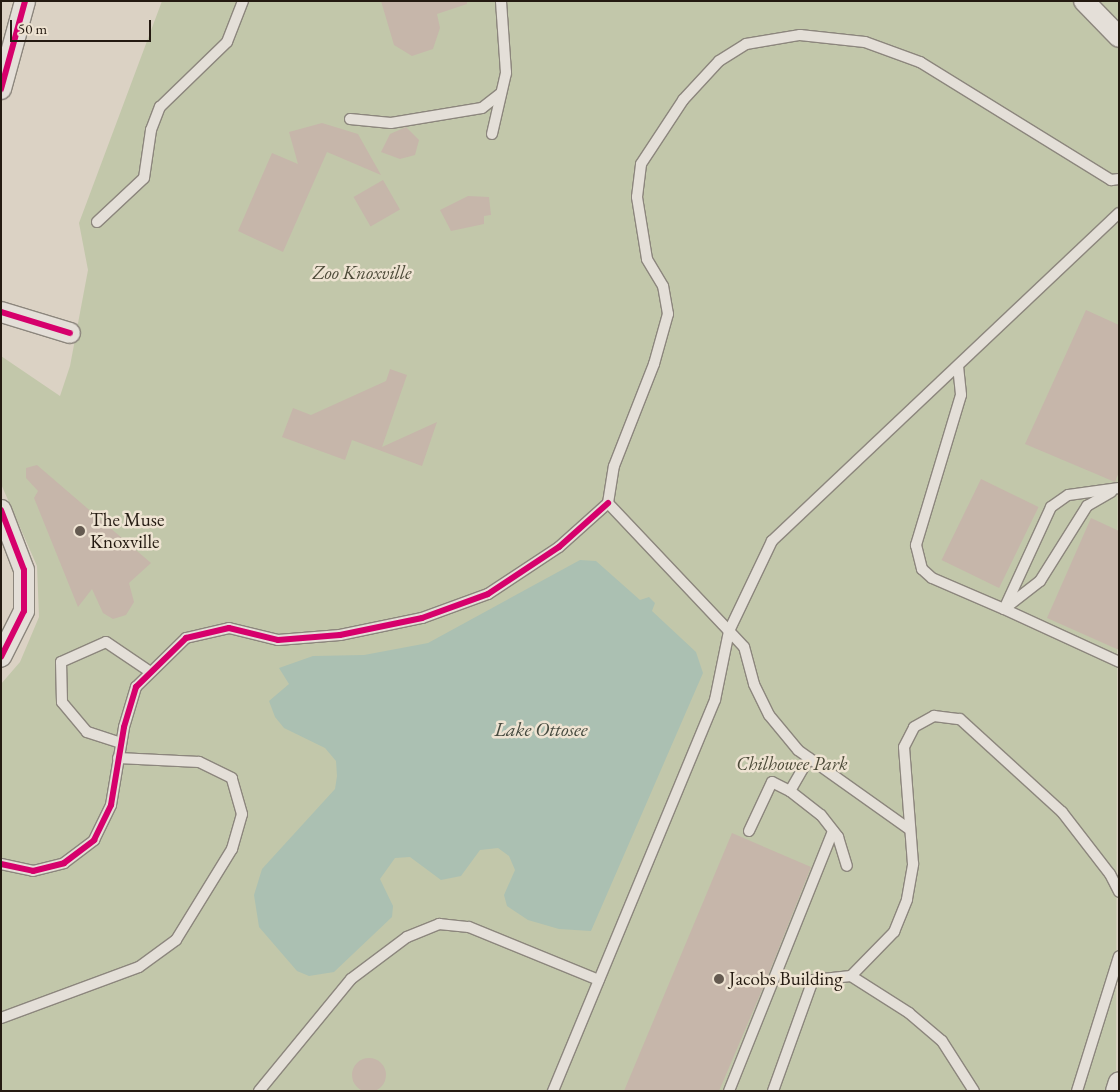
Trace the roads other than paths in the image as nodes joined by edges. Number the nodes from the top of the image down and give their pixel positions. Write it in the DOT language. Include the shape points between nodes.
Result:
graph roads {
  1 [pos="25,1"];
  2 [pos="242,1"];
  3 [pos="501,1"];
  4 [pos="1084,1"];
  5 [pos="1119,37"];
  6 [pos="1,89"];
  7 [pos="501,93"];
  8 [pos="350,118"];
  9 [pos="492,134"];
  10 [pos="1119,179"];
  11 [pos="1119,213"];
  12 [pos="97,222"];
  13 [pos="1,312"];
  14 [pos="70,333"];
  15 [pos="958,366"];
  16 [pos="1115,490"];
  17 [pos="608,503"];
  18 [pos="1,510"];
  19 [pos="1004,609"];
  20 [pos="729,631"];
  21 [pos="1,657"];
  22 [pos="1119,662"];
  23 [pos="149,671"];
  24 [pos="121,743"];
  25 [pos="118,758"];
  26 [pos="810,758"];
  27 [pos="790,791"];
  28 [pos="909,829"];
  29 [pos="749,830"];
  30 [pos="833,831"];
  31 [pos="1,864"];
  32 [pos="847,866"];
  33 [pos="1119,892"];
  34 [pos="1119,956"];
  35 [pos="851,976"];
  36 [pos="599,980"];
  37 [pos="1,1018"];
  38 [pos="1119,1082"];
  39 [pos="259,1091"];
  40 [pos="553,1091"];
  41 [pos="728,1091"];
  42 [pos="773,1091"];
  43 [pos="974,1091"];
  44 [pos="1077,1091"];
  45 [pos="1116,1091"];
  1 -- 6 [label="street"];
  2 -- 12 [label="lane" via="227,42 160,107 151,130 144,178"];
  3 -- 7 [label="lane" via="506,22"];
  4 -- 5 [label="street"];
  7 -- 8 [label="lane" via="482,108 391,123"];
  7 -- 9 [label="lane"];
  10 -- 17 [label="lane" via="1111,180 920,62 865,42 800,35 746,44 719,61 683,100 641,164 637,197 647,260 663,286 668,314 654,364 614,466"];
  11 -- 15 [label="lane"];
  13 -- 14 [label="street"];
  15 -- 19 [label="lane" via="961,396 916,545 922,569 932,578"];
  15 -- 20 [label="lane" via="772,541"];
  16 -- 19 [label="lane" via="1087,506 1040,581"];
  16 -- 19 [label="lane" via="1068,494 1051,506"];
  17 -- 20 [label="lane"];
  17 -- 23 [label="lane" via="559,547 488,594 422,618 340,635 278,640 229,628 186,638"];
  18 -- 21 [label="street" via="24,578 24,611"];
  19 -- 22 [label="lane"];
  20 -- 26 [label="lane" via="744,647 754,684 769,716"];
  20 -- 36 [label="lane" via="715,700"];
  23 -- 24 [label="lane" via="136,687"];
  23 -- 24 [label="lane" via="106,642 61,662 62,702 88,732"];
  24 -- 25 [label="lane"];
  25 -- 31 [label="lane" via="111,805 94,840 64,863 41,869"];
  25 -- 37 [label="lane" via="199,762 232,778 242,814 232,849 176,940 161,951 139,967"];
  26 -- 27 [label="lane"];
  26 -- 28 [label="lane"];
  27 -- 29 [label="lane" via="772,782"];
  27 -- 30 [label="lane" via="822,815"];
  28 -- 33 [label="lane" via="904,747 914,727 934,716 960,719 1062,812 1110,874"];
  28 -- 35 [label="lane" via="911,873 894,932"];
  30 -- 32 [label="lane"];
  30 -- 41 [label="lane"];
  34 -- 44 [label="lane"];
  35 -- 42 [label="lane" via="813,980"];
  35 -- 43 [label="lane" via="909,1013 942,1041"];
  36 -- 39 [label="lane" via="469,926 439,924 407,937 351,979"];
  36 -- 40 [label="lane"];
  38 -- 45 [label="street"];
}
